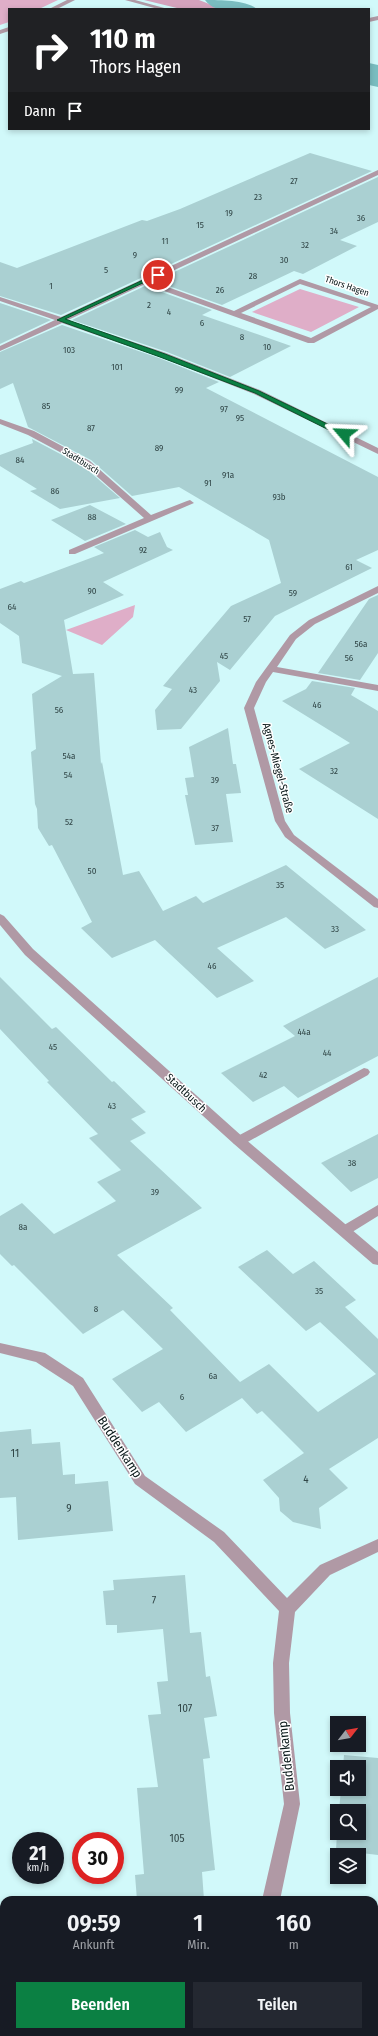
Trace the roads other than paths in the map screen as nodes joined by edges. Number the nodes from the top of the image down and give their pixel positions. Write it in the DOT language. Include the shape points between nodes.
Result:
graph roads {
  1 [pos="72,0"];
  2 [pos="128,0"];
  3 [pos="54,8"];
  4 [pos="161,8"];
  5 [pos="378,172"];
  6 [pos="144,281"];
  7 [pos="0,299"];
  8 [pos="233,314"];
  9 [pos="60,320"];
  10 [pos="0,349"];
  11 [pos="0,421"];
  12 [pos="378,451"];
  13 [pos="190,503"];
  14 [pos="150,519"];
  15 [pos="72,552"];
  16 [pos="378,590"];
  17 [pos="271,669"];
  18 [pos="378,688"];
  19 [pos="378,905"];
  20 [pos="0,918"];
  21 [pos="364,1072"];
  22 [pos="239,1141"];
  23 [pos="378,1210"];
  24 [pos="344,1231"];
  25 [pos="378,1260"];
  26 [pos="0,1348"];
  27 [pos="378,1545"];
  28 [pos="287,1609"];
  29 [pos="272,1896"];
  1 -- 3 [label="street"];
  2 -- 4 [label="street"];
  5 -- 6 [label="street"];
  6 -- 8 [label="street, Thors Hagen"];
  6 -- 9 [label="street"];
  7 -- 9 [label="street"];
  8 -- 8 [label="street, Thors Hagen" via="311,341 377,307 300,281"];
  9 -- 10 [label="street"];
  9 -- 12 [label="street" via="162,355 257,392"];
  11 -- 14 [label="street, Stadtbusch" via="31,433 87,463"];
  13 -- 14 [label="street"];
  14 -- 15 [label="street"];
  16 -- 17 [label="street, Agnes-Miegel-Straße" via="312,622 293,637"];
  17 -- 18 [label="street"];
  17 -- 19 [label="street, Agnes-Miegel-Straße" via="261,682 249,708 280,821 290,838"];
  20 -- 22 [label="street, Stadtbusch" via="30,952"];
  21 -- 22 [label="street"];
  22 -- 24 [label="street, Stadtbusch"];
  23 -- 24 [label="street"];
  24 -- 25 [label="street, Stadtbusch"];
  26 -- 28 [label="street, Buddenkamp" via="40,1357 78,1382 140,1480 219,1537"];
  27 -- 28 [label="street" via="325,1570"];
  28 -- 29 [label="street, Buddenkamp" via="281,1670 282,1713 292,1804"];
}
